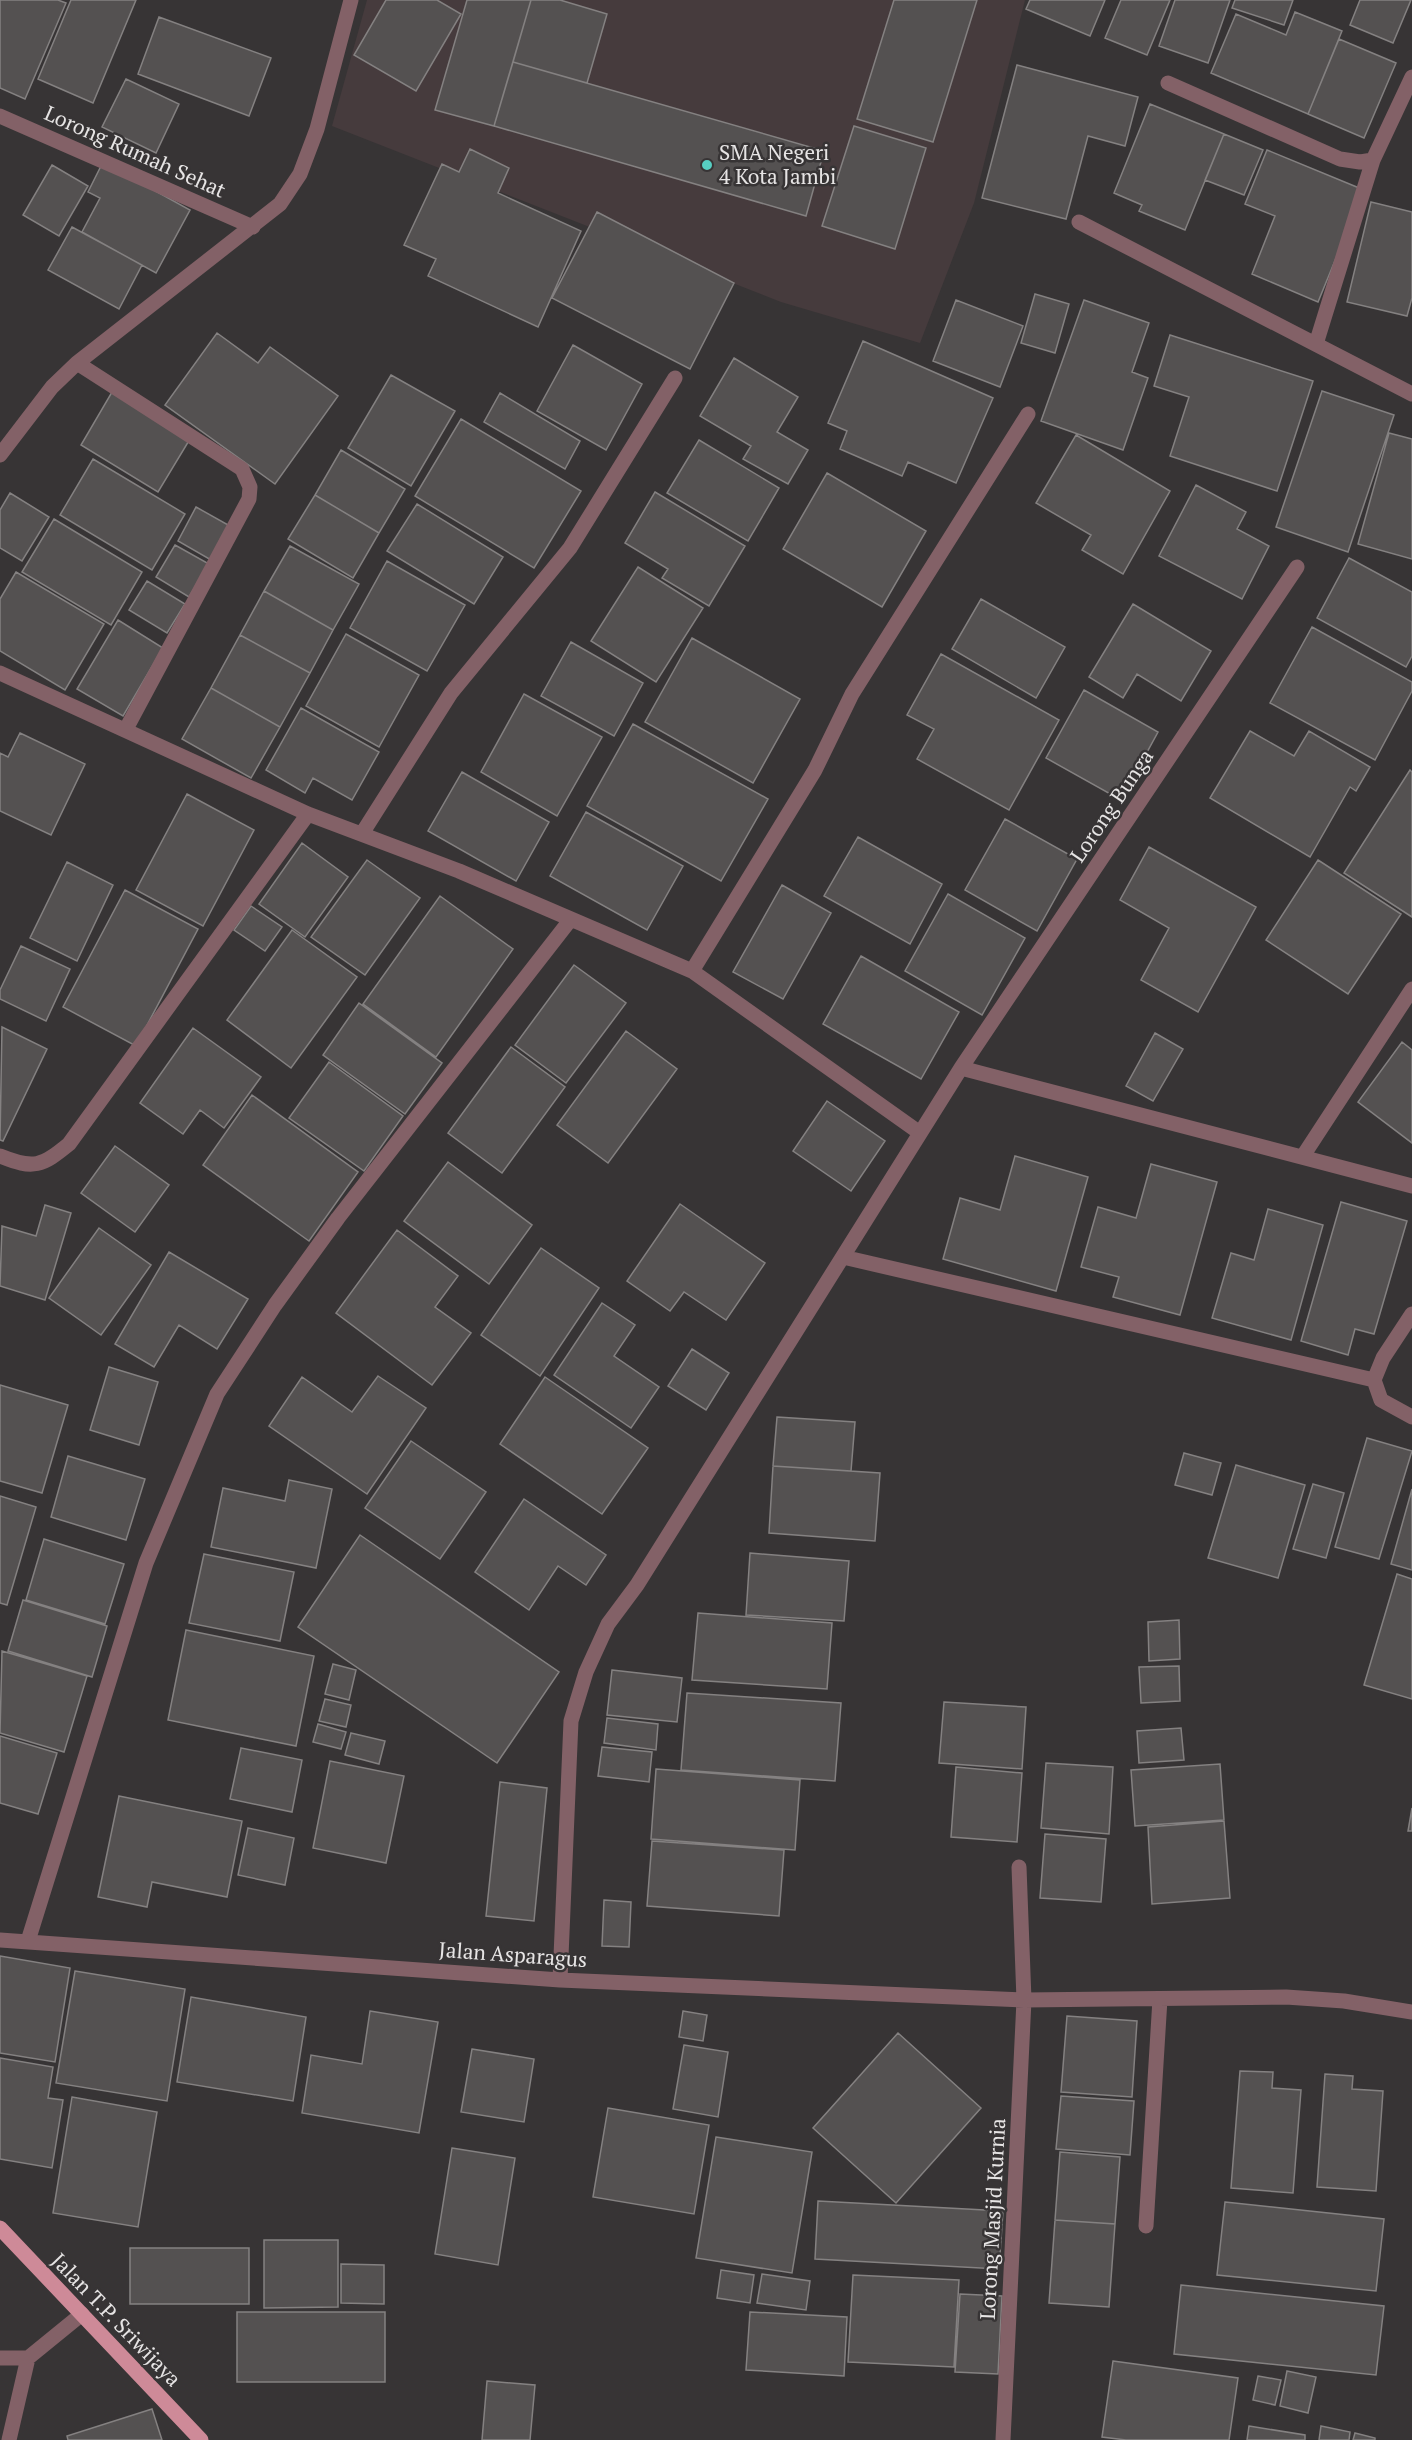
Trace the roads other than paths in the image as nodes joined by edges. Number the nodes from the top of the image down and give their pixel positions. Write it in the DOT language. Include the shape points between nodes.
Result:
graph roads {
  1 [pos="351,0"];
  2 [pos="1412,77"];
  3 [pos="1168,83"];
  4 [pos="0,116"];
  5 [pos="1373,160"];
  6 [pos="1079,222"];
  7 [pos="253,227"];
  8 [pos="1317,344"];
  9 [pos="76,363"];
  10 [pos="675,378"];
  11 [pos="1412,394"];
  12 [pos="1028,414"];
  13 [pos="0,455"];
  14 [pos="1297,567"];
  15 [pos="0,673"];
  16 [pos="126,729"];
  17 [pos="308,814"];
  18 [pos="363,832"];
  19 [pos="571,919"];
  20 [pos="692,971"];
  21 [pos="1412,989"];
  22 [pos="961,1068"];
  23 [pos="920,1133"];
  24 [pos="0,1156"];
  25 [pos="1303,1156"];
  26 [pos="1412,1186"];
  27 [pos="843,1257"];
  28 [pos="1412,1314"];
  29 [pos="1374,1380"];
  30 [pos="1412,1417"];
  31 [pos="1020,1867"];
  32 [pos="0,1940"];
  33 [pos="28,1941"];
  34 [pos="560,1980"];
  35 [pos="1024,2000"];
  36 [pos="1160,2000"];
  37 [pos="1412,2012"];
  38 [pos="1146,2226"];
  39 [pos="0,2228"];
  40 [pos="82,2314"];
  41 [pos="0,2358"];
  42 [pos="28,2358"];
  43 [pos="9,2440"];
  44 [pos="201,2440"];
  45 [pos="1003,2440"];
  1 -- 7 [label="street" via="317,129 300,174 280,204"];
  2 -- 5 [label="street"];
  3 -- 5 [label="street" via="1340,159"];
  4 -- 7 [label="street, Lorong Rumah Sehat"];
  5 -- 8 [label="street"];
  6 -- 8 [label="street"];
  7 -- 9 [label="street"];
  8 -- 11 [label="street"];
  9 -- 13 [label="street" via="52,387"];
  9 -- 16 [label="street" via="242,469 250,487 249,499"];
  10 -- 18 [label="street" via="570,548 451,693"];
  12 -- 20 [label="street" via="852,694 815,770"];
  14 -- 22 [label="street, Lorong Bunga"];
  15 -- 16 [label="street"];
  16 -- 17 [label="street"];
  17 -- 18 [label="street"];
  17 -- 24 [label="street" via="69,1144 46,1162 29,1164"];
  18 -- 19 [label="street"];
  19 -- 20 [label="street"];
  19 -- 33 [label="street" via="338,1218 217,1395 146,1563"];
  20 -- 23 [label="street"];
  21 -- 25 [label="street"];
  22 -- 23 [label="street, Lorong Bunga"];
  22 -- 25 [label="street"];
  23 -- 27 [label="street, Lorong Bunga"];
  25 -- 26 [label="street"];
  27 -- 29 [label="street"];
  27 -- 34 [label="street, Lorong Bunga" via="637,1585 608,1624 586,1672 571,1721"];
  28 -- 29 [label="street" via="1383,1358"];
  29 -- 30 [label="street" via="1381,1400"];
  31 -- 35 [label="street, Lorong Masjid Kurnia"];
  32 -- 33 [label="street, Jalan Asparagus"];
  33 -- 34 [label="street, Jalan Asparagus"];
  34 -- 35 [label="street, Jalan Asparagus"];
  35 -- 36 [label="street, Jalan Asparagus"];
  35 -- 45 [label="street, Lorong Masjid Kurnia"];
  36 -- 37 [label="street, Jalan Asparagus" via="1286,1997"];
  36 -- 38 [label="street"];
  39 -- 40 [label="main road, Jalan T.P. Sriwijaya"];
  40 -- 42 [label="street"];
  40 -- 44 [label="main road, Jalan T.P. Sriwijaya"];
  41 -- 42 [label="street"];
  42 -- 43 [label="street"];
}
